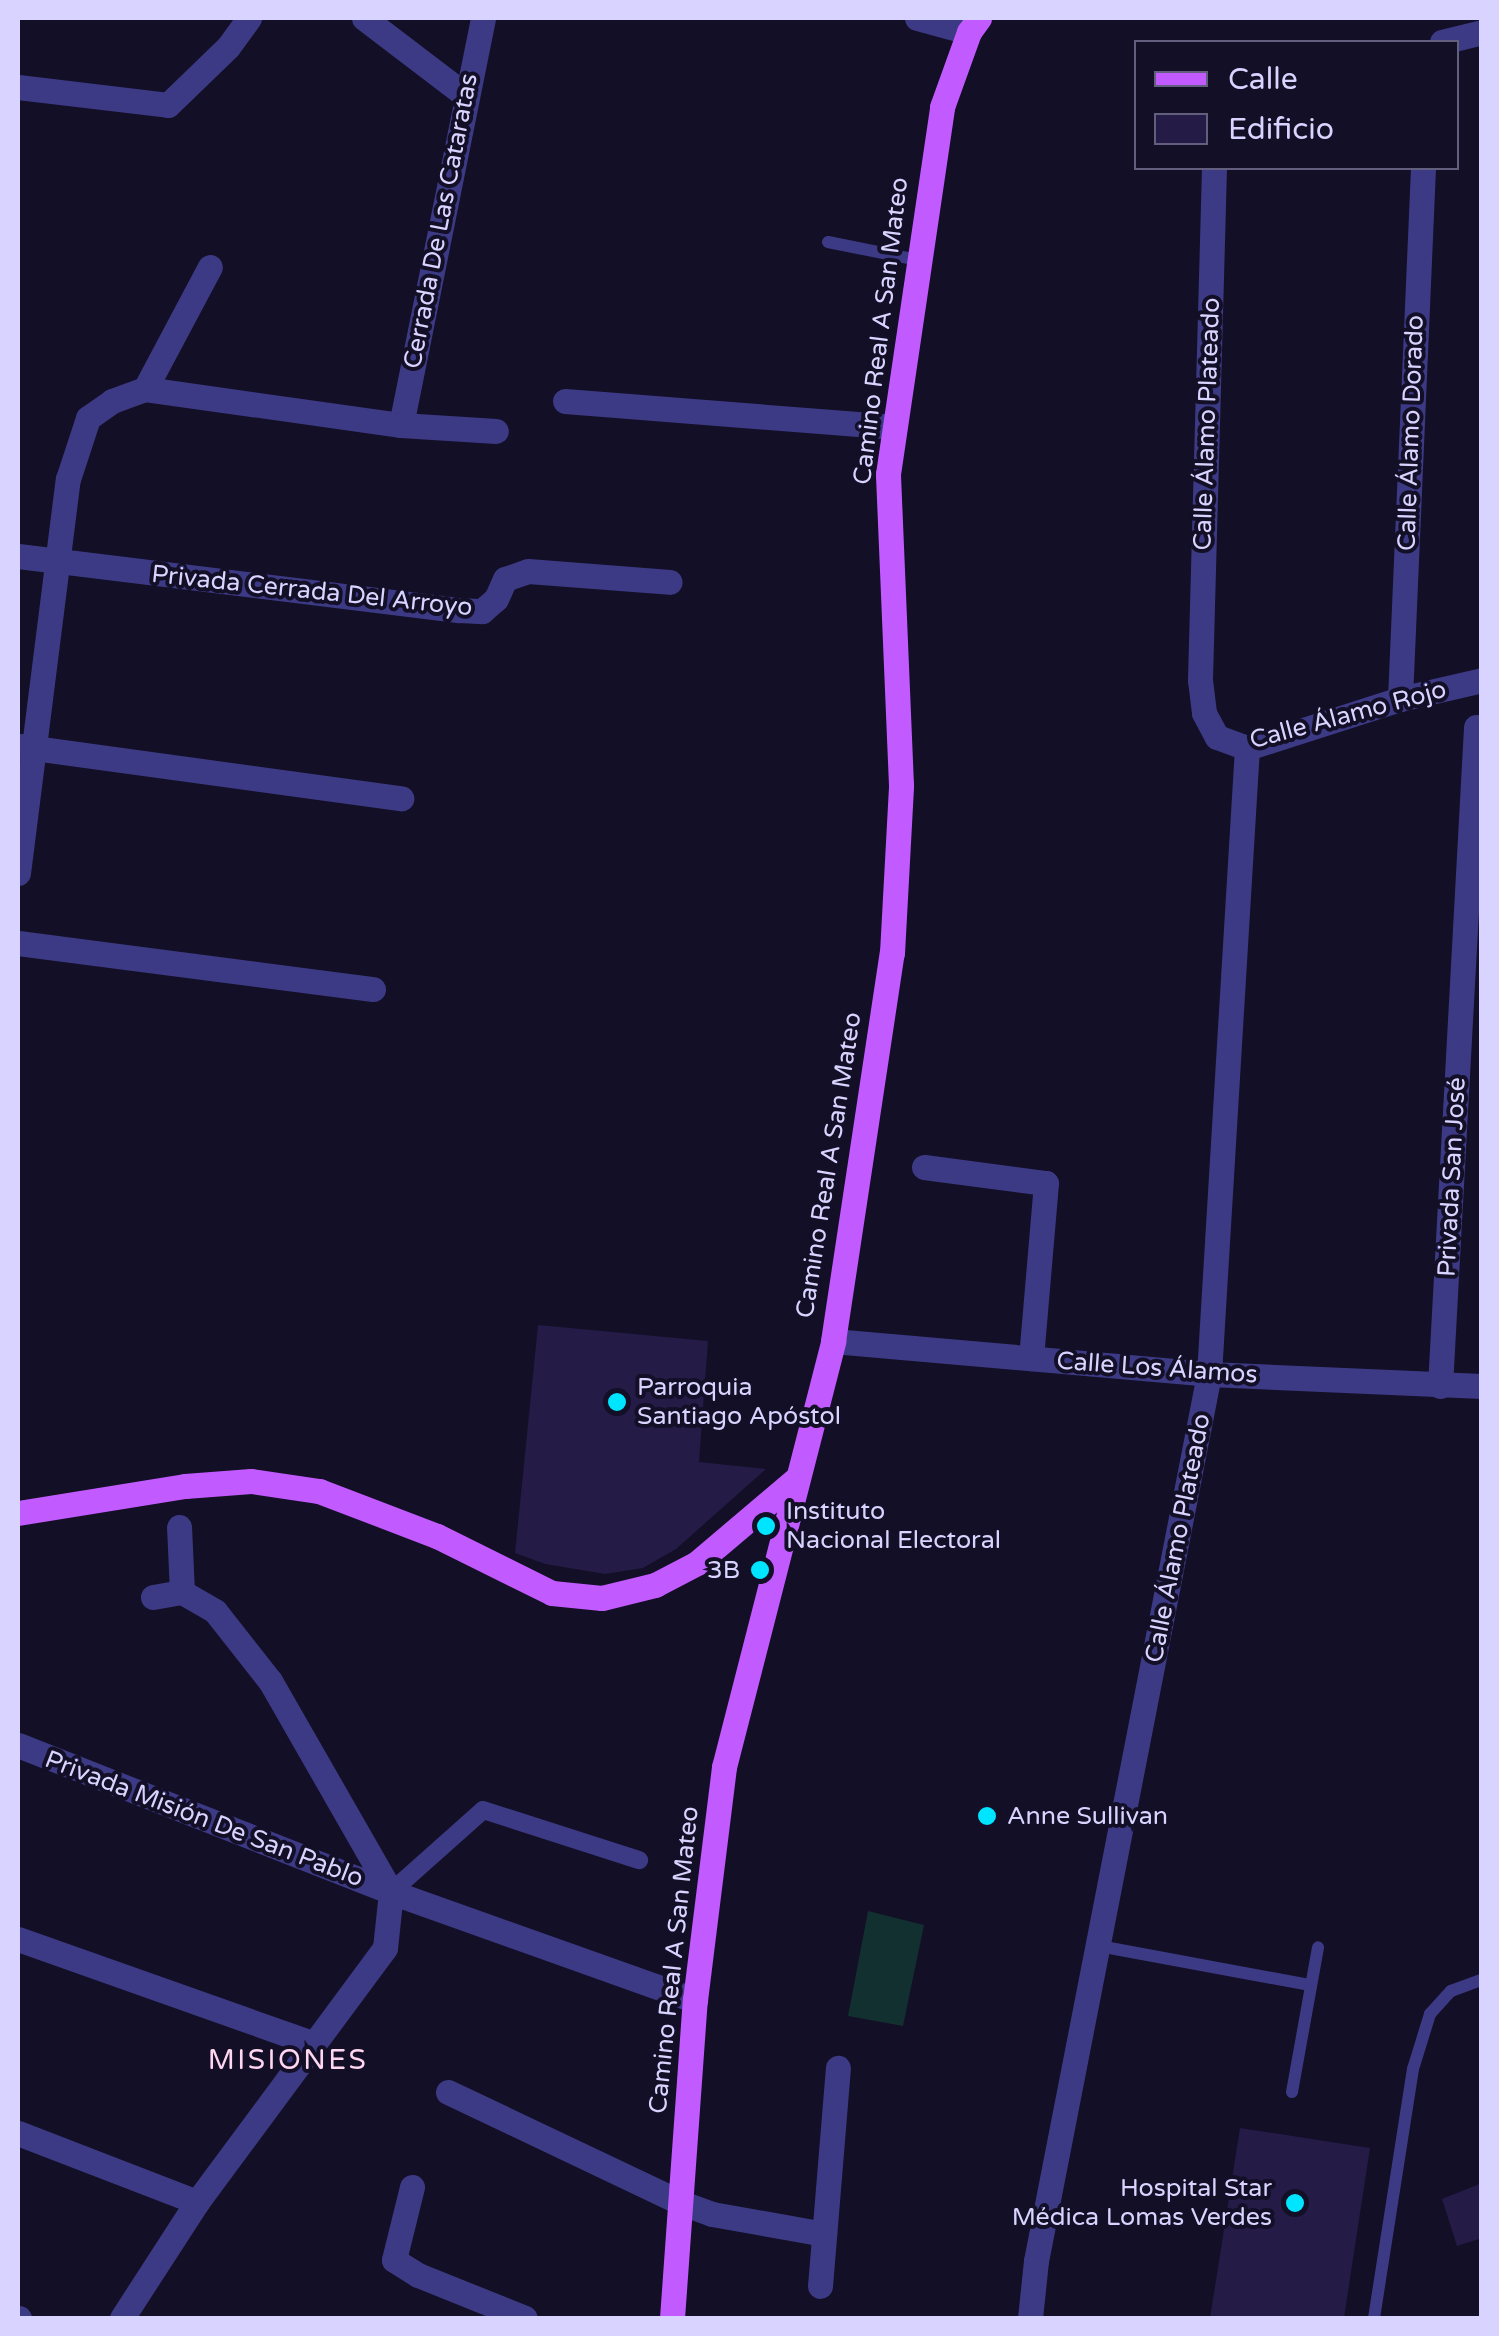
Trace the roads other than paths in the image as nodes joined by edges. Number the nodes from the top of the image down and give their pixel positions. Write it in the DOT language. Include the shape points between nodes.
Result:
graph roads {
  1 [pos="249,18"];
  2 [pos="364,18"];
  3 [pos="484,18"];
  4 [pos="917,18"];
  5 [pos="974,25"];
  6 [pos="1482,32"];
  7 [pos="1447,40"];
  8 [pos="18,87"];
  9 [pos="465,95"];
  10 [pos="1214,170"];
  11 [pos="1423,170"];
  12 [pos="828,242"];
  13 [pos="917,260"];
  14 [pos="210,267"];
  15 [pos="145,389"];
  16 [pos="565,401"];
  17 [pos="401,425"];
  18 [pos="893,427"];
  19 [pos="496,431"];
  20 [pos="18,556"];
  21 [pos="57,562"];
  22 [pos="670,582"];
  23 [pos="1200,680"];
  24 [pos="1482,680"];
  25 [pos="1400,698"];
  26 [pos="1476,727"];
  27 [pos="25,747"];
  28 [pos="1247,748"];
  29 [pos="400,798"];
  30 [pos="18,873"];
  31 [pos="18,943"];
  32 [pos="373,989"];
  33 [pos="924,1167"];
  34 [pos="834,1341"];
  35 [pos="1031,1358"];
  36 [pos="1209,1374"];
  37 [pos="1440,1386"];
  38 [pos="1482,1386"];
  39 [pos="795,1480"];
  40 [pos="18,1513"];
  41 [pos="179,1528"];
  42 [pos="182,1592"];
  43 [pos="152,1597"];
  44 [pos="18,1745"];
  45 [pos="640,1860"];
  46 [pos="392,1892"];
  47 [pos="18,1939"];
  48 [pos="1100,1946"];
  49 [pos="1318,1948"];
  50 [pos="1482,1980"];
  51 [pos="1310,1985"];
  52 [pos="695,2000"];
  53 [pos="312,2043"];
  54 [pos="838,2068"];
  55 [pos="448,2092"];
  56 [pos="1292,2092"];
  57 [pos="18,2133"];
  58 [pos="412,2187"];
  59 [pos="197,2202"];
  60 [pos="682,2202"];
  61 [pos="824,2234"];
  62 [pos="820,2286"];
  63 [pos="122,2318"];
  64 [pos="525,2318"];
  65 [pos="672,2318"];
  66 [pos="1030,2318"];
  67 [pos="1374,2318"];
  1 -- 8 [label="street" via="168,104"];
  2 -- 9 [label="street"];
  3 -- 9 [label="street, Cerrada De Las Cataratas"];
  4 -- 5 [label="street"];
  5 -- 13 [label="main road, Camino Real A San Mateo" via="942,107"];
  6 -- 7 [label="street"];
  9 -- 17 [label="street, Cerrada De Las Cataratas"];
  10 -- 23 [label="street, Calle Álamo Plateado"];
  11 -- 25 [label="street, Calle Álamo Dorado"];
  12 -- 13 [label="lane"];
  13 -- 18 [label="main road, Camino Real A San Mateo"];
  14 -- 15 [label="street"];
  15 -- 17 [label="street"];
  15 -- 21 [label="street" via="88,418 68,479"];
  16 -- 18 [label="street"];
  17 -- 19 [label="street"];
  18 -- 34 [label="main road, Camino Real A San Mateo" via="888,474 901,785 892,953"];
  20 -- 21 [label="street"];
  21 -- 22 [label="street, Privada Cerrada Del Arroyo" via="482,611 505,579 528,572"];
  21 -- 27 [label="street"];
  23 -- 28 [label="street, Calle Álamo Rojo" via="1204,713 1217,737"];
  24 -- 25 [label="street, Calle Álamo Rojo"];
  25 -- 28 [label="street, Calle Álamo Rojo"];
  26 -- 37 [label="street, Privada San José"];
  27 -- 29 [label="street"];
  27 -- 30 [label="street"];
  28 -- 36 [label="street, Calle Álamo Plateado"];
  31 -- 32 [label="street"];
  33 -- 35 [label="street" via="1046,1183"];
  34 -- 35 [label="street, Calle Los Álamos"];
  34 -- 39 [label="main road, Camino Real A San Mateo"];
  35 -- 36 [label="street, Calle Los Álamos"];
  36 -- 37 [label="street, Calle Los Álamos"];
  36 -- 48 [label="street, Calle Álamo Plateado"];
  37 -- 38 [label="street, Calle Los Álamos"];
  39 -- 40 [label="main road" via="697,1563 654,1585 602,1598 552,1593 436,1536 320,1491 251,1482 185,1486"];
  39 -- 52 [label="main road, Camino Real A San Mateo" via="724,1767"];
  41 -- 42 [label="street"];
  42 -- 43 [label="street"];
  42 -- 46 [label="street" via="215,1611 270,1682"];
  44 -- 46 [label="street, Privada Misión De San Pablo"];
  45 -- 46 [label="street" via="483,1810"];
  46 -- 52 [label="street, Privada Misión De San Pablo"];
  46 -- 53 [label="street" via="385,1948"];
  47 -- 53 [label="street"];
  48 -- 51 [label="lane"];
  48 -- 66 [label="street, Calle Álamo Plateado"];
  49 -- 51 [label="lane"];
  50 -- 67 [label="lane" via="1450,1990 1430,2014 1413,2068"];
  51 -- 56 [label="lane"];
  52 -- 60 [label="main road, Camino Real A San Mateo"];
  53 -- 59 [label="street"];
  54 -- 61 [label="street"];
  55 -- 60 [label="street"];
  57 -- 59 [label="street"];
  58 -- 64 [label="street" via="394,2260"];
  59 -- 63 [label="street"];
  60 -- 61 [label="street" via="712,2214"];
  60 -- 65 [label="main road, Camino Real A San Mateo"];
  61 -- 62 [label="street"];
}
